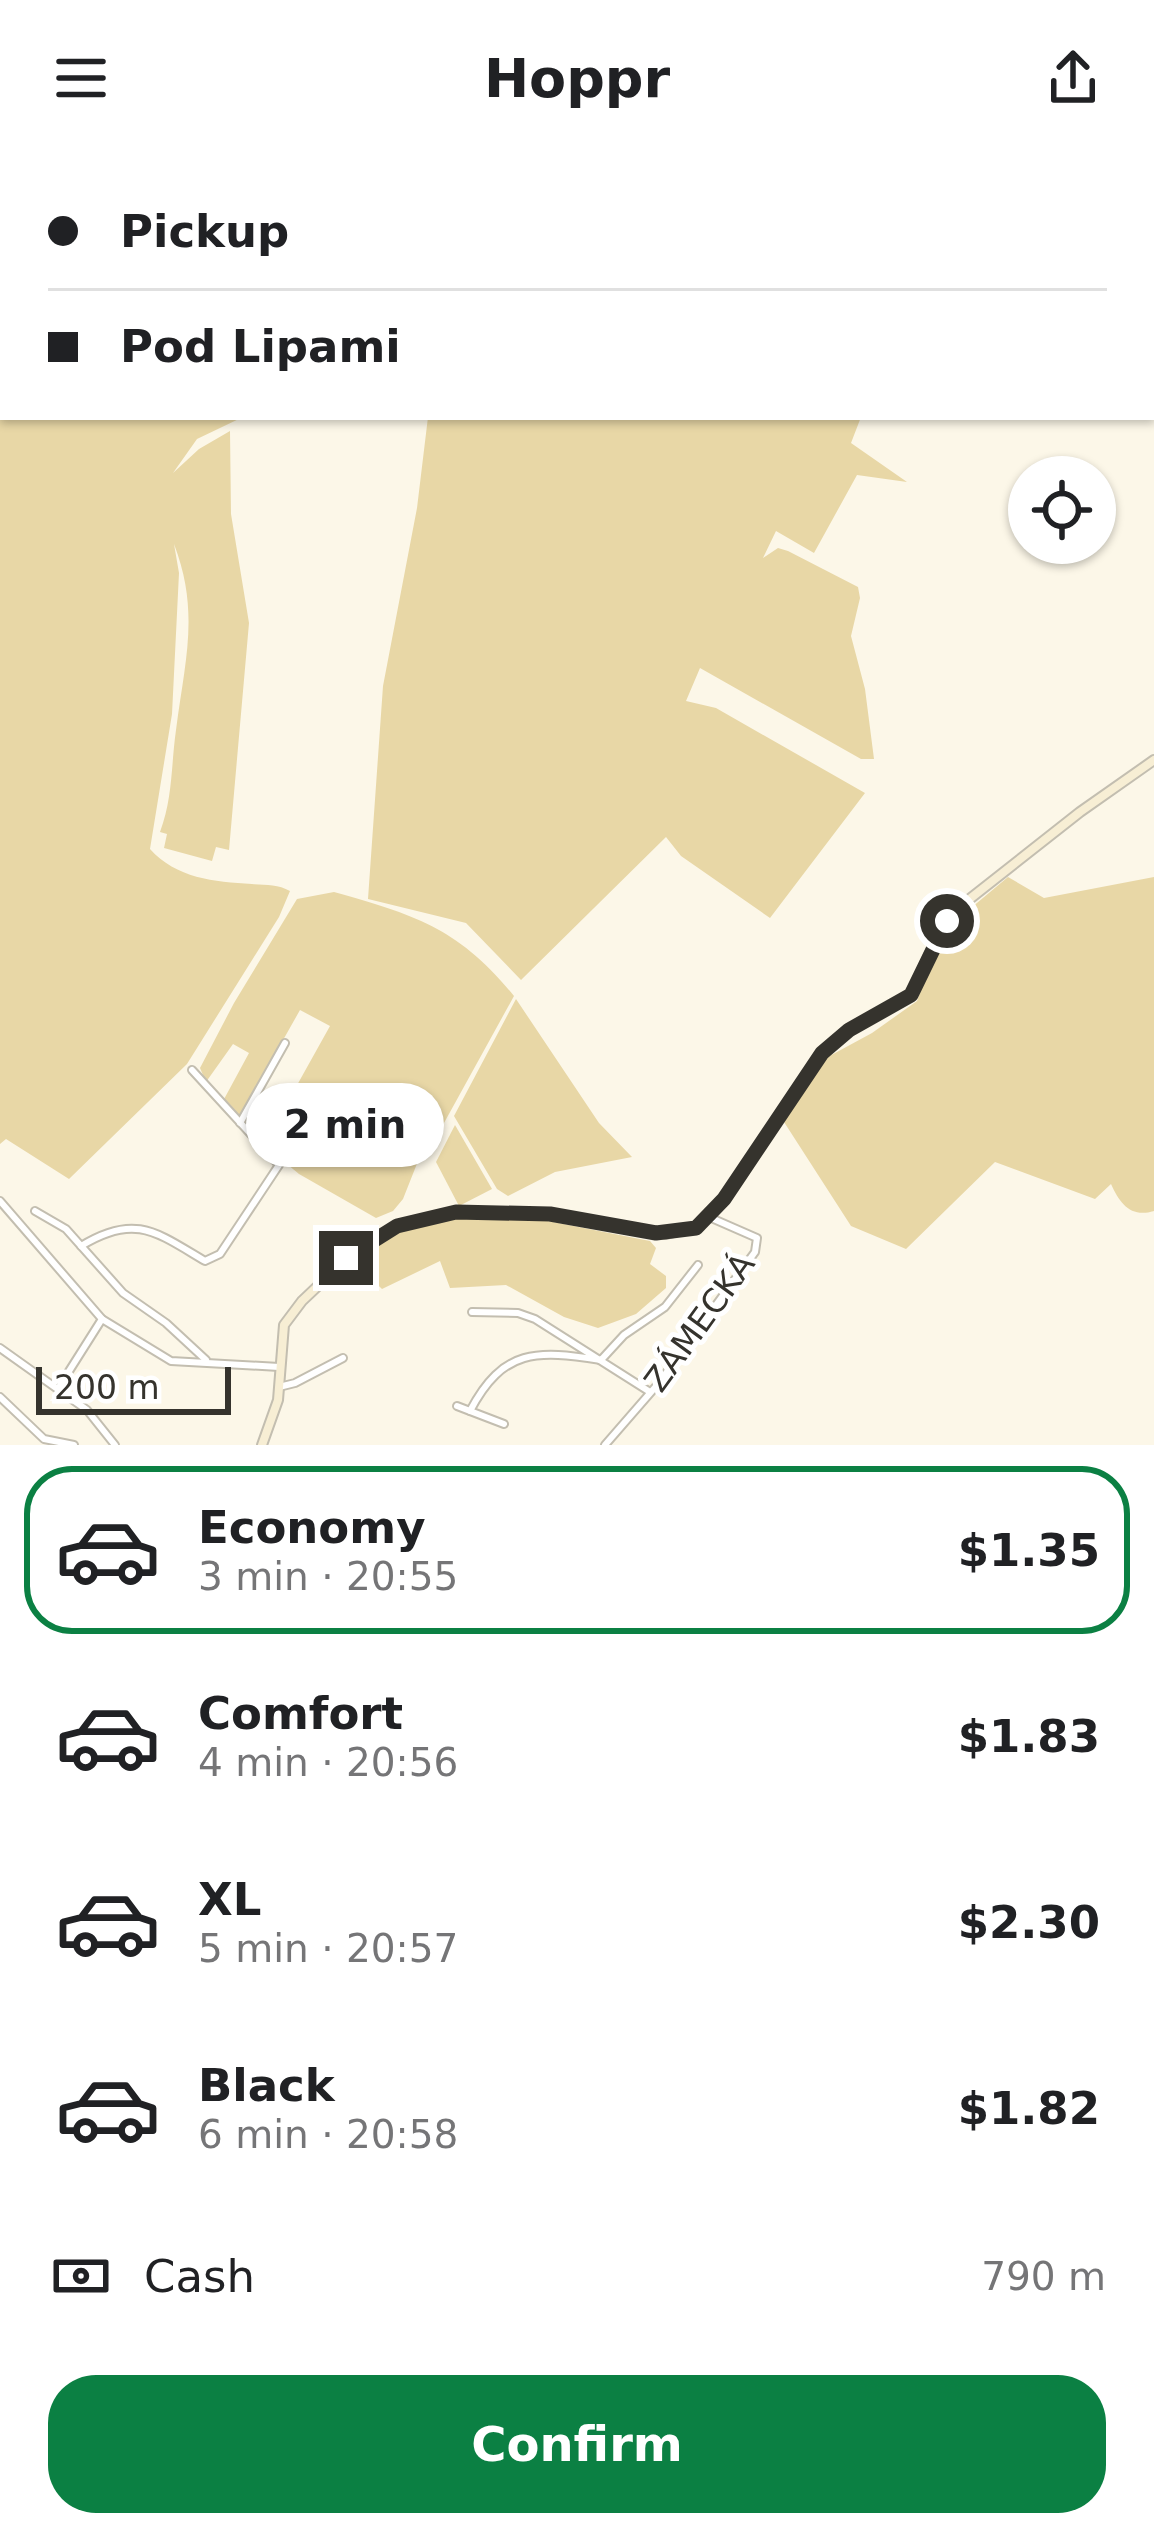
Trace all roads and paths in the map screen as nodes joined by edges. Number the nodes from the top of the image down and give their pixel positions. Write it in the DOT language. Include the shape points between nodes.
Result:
graph roads {
  1 [pos="1154,760"];
  2 [pos="285,1043"];
  3 [pos="192,1070"];
  4 [pos="240,1123"];
  5 [pos="0,1202"];
  6 [pos="35,1211"];
  7 [pos="709,1217"];
  8 [pos="81,1246"];
  9 [pos="698,1265"];
  10 [pos="472,1312"];
  11 [pos="102,1319"];
  12 [pos="0,1348"];
  13 [pos="343,1358"];
  14 [pos="601,1360"];
  15 [pos="209,1363"];
  16 [pos="279,1366"];
  17 [pos="58,1387"];
  18 [pos="279,1387"];
  19 [pos="650,1392"];
  20 [pos="0,1397"];
  21 [pos="457,1406"];
  22 [pos="470,1411"];
  23 [pos="504,1424"];
  24 [pos="74,1445"];
  25 [pos="115,1445"];
  26 [pos="262,1445"];
  27 [pos="604,1445"];
  1 -- 7 [label="main road" via="962,904 911,995 822,1053"];
  2 -- 4 [label="street"];
  3 -- 4 [label="street"];
  4 -- 8 [label="street" via="279,1166 220,1254 205,1261 131,1226"];
  5 -- 11 [label="street"];
  6 -- 8 [label="street"];
  7 -- 16 [label="main road" via="668,1234 502,1212 397,1226 353,1252 295,1309 282,1332"];
  7 -- 19 [label="street, ZÁMECKÁ" via="757,1238 755,1252"];
  8 -- 15 [label="street" via="123,1293"];
  9 -- 14 [label="street" via="665,1307"];
  10 -- 14 [label="street" via="518,1312"];
  11 -- 15 [label="street" via="171,1360"];
  11 -- 17 [label="street"];
  12 -- 17 [label="street"];
  13 -- 18 [label="street"];
  14 -- 19 [label="street"];
  14 -- 22 [label="street" via="537,1353 491,1375"];
  15 -- 16 [label="street"];
  16 -- 18 [label="main road"];
  17 -- 25 [label="street"];
  18 -- 26 [label="main road"];
  19 -- 27 [label="street, ZÁMECKÁ"];
  20 -- 24 [label="street" via="44,1439"];
  21 -- 22 [label="street"];
  22 -- 23 [label="street"];
}
